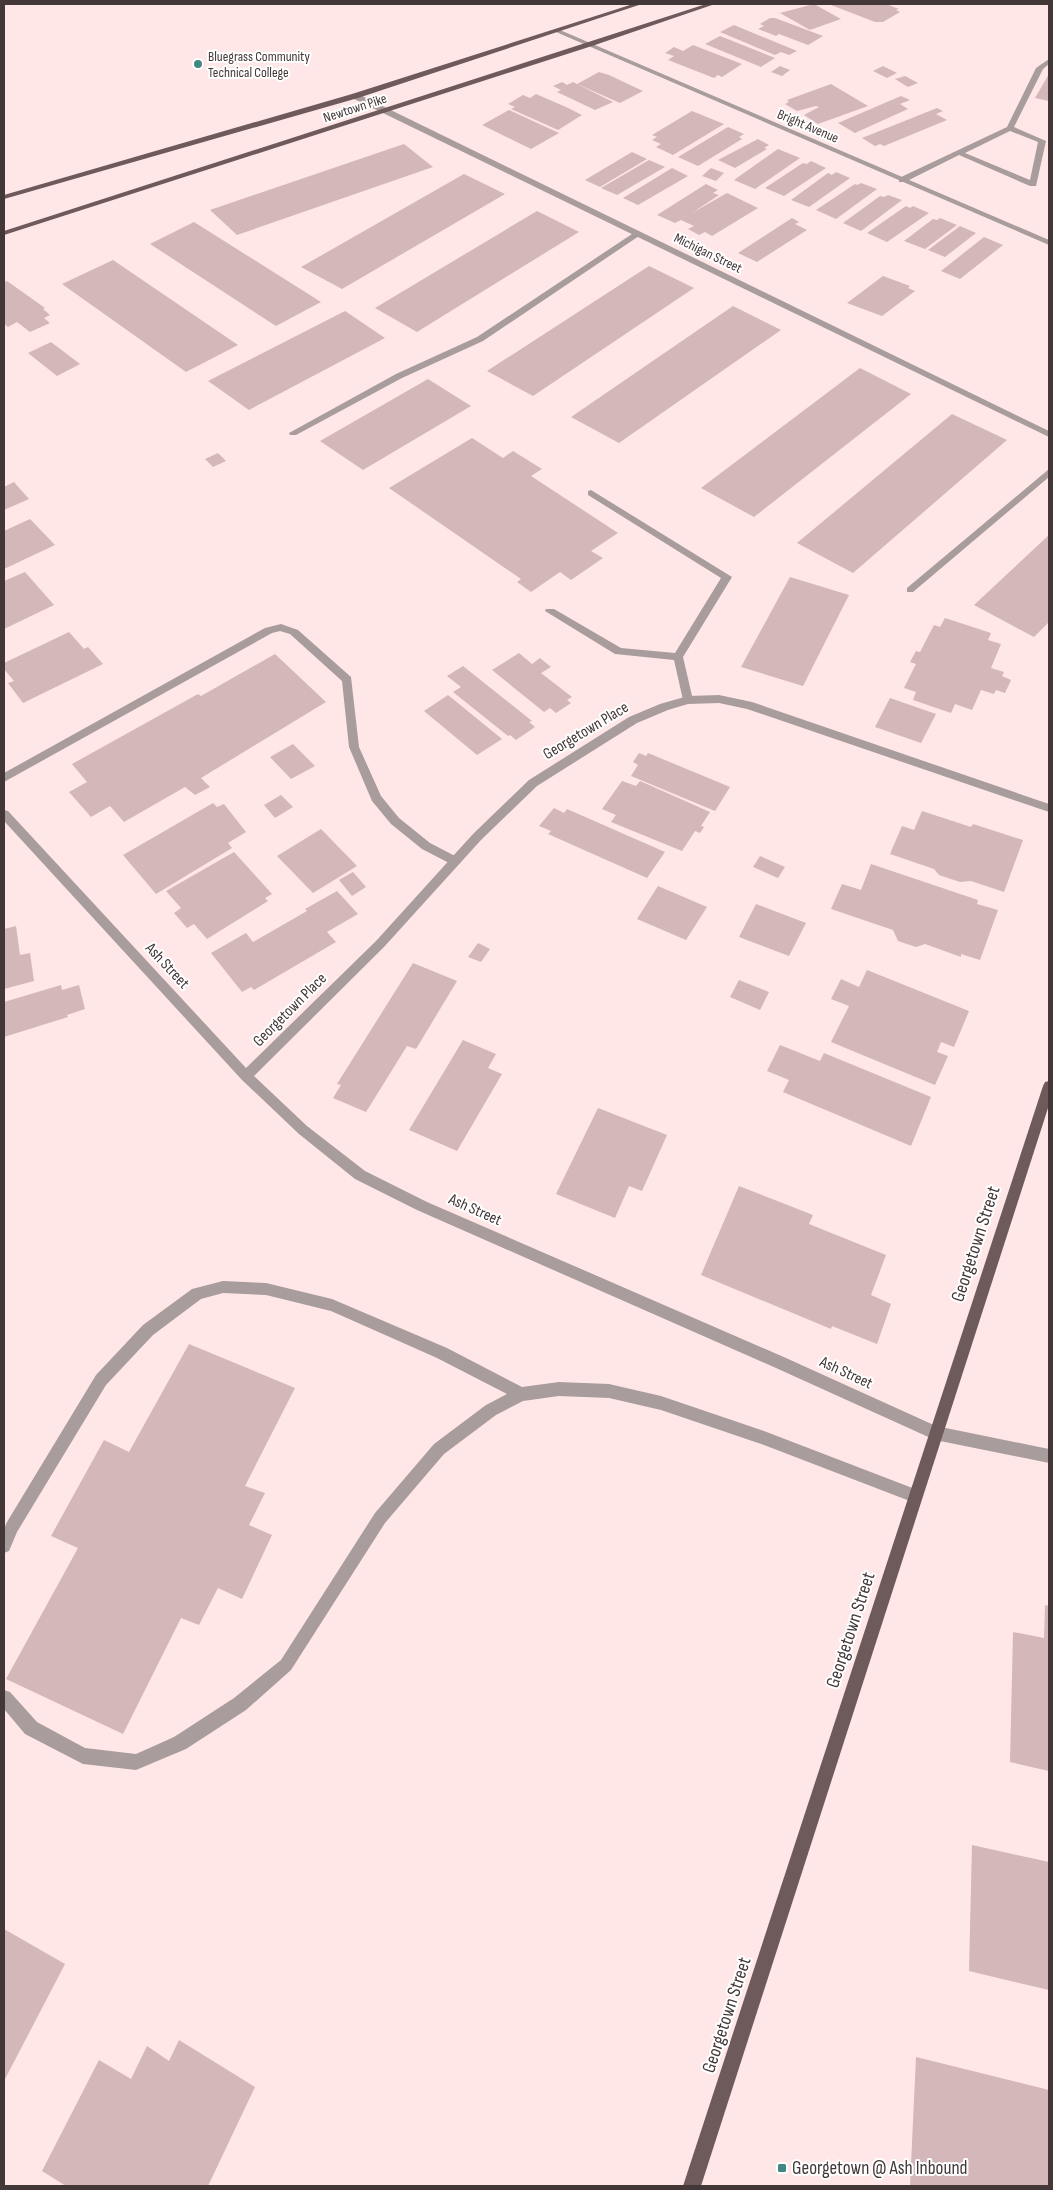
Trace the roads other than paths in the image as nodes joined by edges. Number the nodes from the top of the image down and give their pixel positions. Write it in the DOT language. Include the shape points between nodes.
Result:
graph roads {
  1 [pos="639,4"];
  2 [pos="712,4"];
  3 [pos="558,31"];
  4 [pos="590,45"];
  5 [pos="1049,61"];
  6 [pos="355,96"];
  7 [pos="384,112"];
  8 [pos="1010,128"];
  9 [pos="957,152"];
  10 [pos="902,180"];
  11 [pos="4,197"];
  12 [pos="4,233"];
  13 [pos="638,234"];
  14 [pos="1049,243"];
  15 [pos="293,433"];
  16 [pos="1049,434"];
  17 [pos="1049,472"];
  18 [pos="591,493"];
  19 [pos="910,590"];
  20 [pos="550,611"];
  21 [pos="678,658"];
  22 [pos="688,700"];
  23 [pos="4,778"];
  24 [pos="1049,808"];
  25 [pos="4,814"];
  26 [pos="455,861"];
  27 [pos="246,1076"];
  28 [pos="1049,1086"];
  29 [pos="521,1394"];
  30 [pos="935,1433"];
  31 [pos="1049,1456"];
  32 [pos="915,1496"];
  33 [pos="4,1546"];
  34 [pos="4,1698"];
  35 [pos="692,2186"];
  1 -- 3 [label="main road, Newtown Pike"];
  2 -- 4 [label="main road, Newtown Pike"];
  3 -- 4 [label="street, Bright Avenue"];
  3 -- 6 [label="main road, Newtown Pike"];
  4 -- 7 [label="main road, Newtown Pike"];
  4 -- 10 [label="street, Bright Avenue"];
  5 -- 8 [label="street" via="1040,68"];
  6 -- 7 [label="street, Michigan Street"];
  6 -- 11 [label="main road, Newtown Pike"];
  7 -- 12 [label="main road, Newtown Pike"];
  7 -- 13 [label="street, Michigan Street"];
  8 -- 9 [label="street"];
  8 -- 9 [label="street" via="1042,142 1033,184"];
  9 -- 10 [label="street"];
  10 -- 14 [label="street, Bright Avenue"];
  13 -- 15 [label="street" via="480,339 398,376"];
  13 -- 16 [label="street, Michigan Street"];
  17 -- 19 [label="street"];
  18 -- 21 [label="street" via="727,577"];
  20 -- 21 [label="street" via="619,651"];
  21 -- 22 [label="street"];
  22 -- 24 [label="street, Georgetown Place" via="719,700 748,705"];
  22 -- 26 [label="street, Georgetown Place" via="633,720 554,768 533,783"];
  23 -- 26 [label="street" via="270,630 281,627 294,632 347,680 354,746 376,798 402,827 426,846"];
  25 -- 27 [label="street, Ash Street"];
  26 -- 27 [label="street, Georgetown Place" via="380,944"];
  27 -- 30 [label="street, Ash Street" via="303,1130 360,1175 422,1206"];
  28 -- 30 [label="main road, Georgetown Street"];
  29 -- 32 [label="street" via="559,1389 609,1391 662,1403"];
  29 -- 33 [label="street" via="442,1353 332,1305 266,1288 223,1287 197,1294 148,1330 101,1380 12,1527"];
  29 -- 34 [label="street" via="491,1410 439,1449 380,1518 286,1665 240,1704 180,1743 136,1762 83,1756 31,1728"];
  30 -- 31 [label="street, Ash Street"];
  30 -- 32 [label="main road, Georgetown Street"];
  32 -- 35 [label="main road, Georgetown Street"];
}
